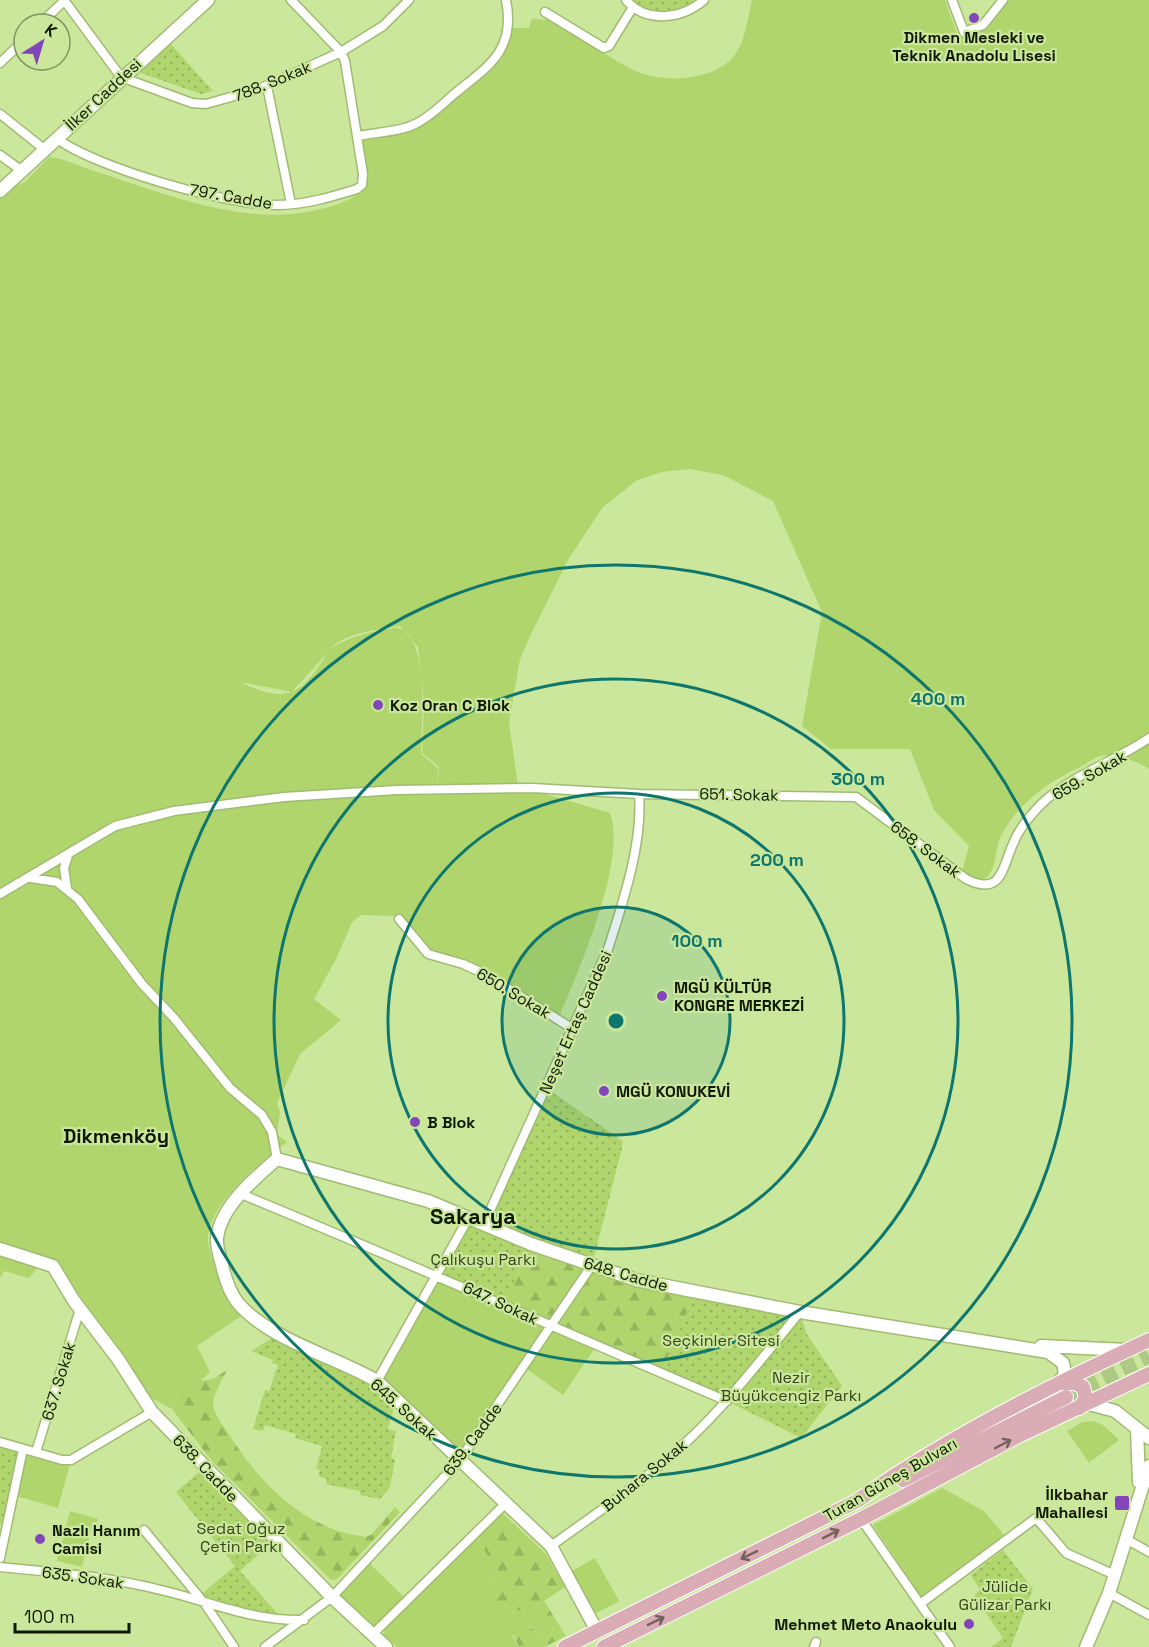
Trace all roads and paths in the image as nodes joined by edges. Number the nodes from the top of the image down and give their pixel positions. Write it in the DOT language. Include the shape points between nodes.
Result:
graph roads {
  1 [pos="64,0"];
  2 [pos="207,0"];
  3 [pos="408,0"];
  4 [pos="506,0"];
  5 [pos="626,0"];
  6 [pos="952,0"];
  7 [pos="1003,0"];
  8 [pos="703,1"];
  9 [pos="297,2"];
  10 [pos="633,7"];
  11 [pos="52,12"];
  12 [pos="545,12"];
  13 [pos="12,52"];
  14 [pos="341,52"];
  15 [pos="0,63"];
  16 [pos="121,77"];
  17 [pos="267,86"];
  18 [pos="0,114"];
  19 [pos="358,136"];
  20 [pos="56,138"];
  21 [pos="44,149"];
  22 [pos="0,155"];
  23 [pos="22,171"];
  24 [pos="0,191"];
  25 [pos="291,204"];
  26 [pos="1149,738"];
  27 [pos="639,794"];
  28 [pos="856,797"];
  29 [pos="1012,845"];
  30 [pos="69,853"];
  31 [pos="29,878"];
  32 [pos="67,888"];
  33 [pos="0,896"];
  34 [pos="399,919"];
  35 [pos="573,1029"];
  36 [pos="277,1159"];
  37 [pos="241,1194"];
  38 [pos="469,1217"];
  39 [pos="484,1224"];
  40 [pos="0,1249"];
  41 [pos="592,1265"];
  42 [pos="438,1275"];
  43 [pos="80,1309"];
  44 [pos="800,1312"];
  45 [pos="551,1326"];
  46 [pos="1149,1340"];
  47 [pos="986,1343"];
  48 [pos="1127,1350"];
  49 [pos="1149,1374"];
  50 [pos="377,1381"];
  51 [pos="1057,1386"];
  52 [pos="1066,1397"];
  53 [pos="727,1401"];
  54 [pos="1084,1406"];
  55 [pos="152,1412"];
  56 [pos="1137,1429"];
  57 [pos="1149,1438"];
  58 [pos="0,1442"];
  59 [pos="23,1449"];
  60 [pos="36,1452"];
  61 [pos="460,1460"];
  62 [pos="1146,1475"];
  63 [pos="857,1501"];
  64 [pos="506,1503"];
  65 [pos="861,1519"];
  66 [pos="3,1524"];
  67 [pos="144,1530"];
  68 [pos="1126,1539"];
  69 [pos="551,1546"];
  70 [pos="1149,1552"];
  71 [pos="0,1558"];
  72 [pos="0,1567"];
  73 [pos="1115,1575"];
  74 [pos="1109,1593"];
  75 [pos="332,1598"];
  76 [pos="205,1604"];
  77 [pos="920,1604"];
  78 [pos="1149,1615"];
  79 [pos="305,1620"];
  80 [pos="597,1630"];
  81 [pos="373,1634"];
  82 [pos="946,1646"];
  83 [pos="234,1647"];
  84 [pos="265,1647"];
  85 [pos="387,1647"];
  86 [pos="565,1647"];
  87 [pos="604,1647"];
  88 [pos="1086,1647"];
  1 -- 11 [label="street"];
  1 -- 16 [label="street"];
  2 -- 16 [label="street, İlker Caddesi"];
  3 -- 14 [label="street, 788. Sokak" via="383,26"];
  4 -- 19 [label="street" via="507,36 488,67 417,124"];
  5 -- 10 [label="street"];
  6 -- 7 [label="street" via="964,32 982,26"];
  8 -- 10 [label="street" via="669,17 649,15"];
  9 -- 14 [label="street"];
  10 -- 12 [label="street" via="604,48"];
  13 -- 15 [label="street"];
  14 -- 17 [label="street, 788. Sokak"];
  14 -- 19 [label="street"];
  16 -- 17 [label="street, 788. Sokak" via="192,103 216,102"];
  16 -- 20 [label="street, İlker Caddesi"];
  17 -- 25 [label="street"];
  18 -- 21 [label="street"];
  19 -- 25 [label="street, 797. Cadde" via="362,185 331,197"];
  20 -- 21 [label="street, İlker Caddesi"];
  20 -- 25 [label="street, 797. Cadde" via="93,159 196,191 248,202"];
  21 -- 23 [label="street, İlker Caddesi"];
  22 -- 23 [label="street"];
  23 -- 24 [label="street, İlker Caddesi"];
  26 -- 29 [label="street, 659. Sokak" via="1047,799 1033,812"];
  27 -- 28 [label="street, 651. Sokak"];
  27 -- 30 [label="street, 651. Sokak" via="533,788 284,797 141,818 115,826"];
  27 -- 35 [label="street, Neşet Ertaş Caddesi" via="640,812 620,912 598,976"];
  28 -- 29 [label="street, 658. Sokak" via="976,884 994,882 1007,864"];
  30 -- 31 [label="street, 651. Sokak"];
  30 -- 32 [label="street" via="64,868"];
  31 -- 32 [label="street" via="50,880"];
  31 -- 33 [label="street, 651. Sokak"];
  32 -- 36 [label="street" via="230,1088 262,1116 272,1132"];
  34 -- 35 [label="street, 650. Sokak" via="428,954 487,975"];
  35 -- 39 [label="street, Neşet Ertaş Caddesi"];
  36 -- 37 [label="street, 645. Sokak"];
  36 -- 38 [label="street, 648. Cadde" via="429,1201"];
  37 -- 42 [label="street, 647. Sokak"];
  37 -- 50 [label="street, 645. Sokak" via="224,1217 216,1240 228,1286 237,1302 283,1335"];
  38 -- 39 [label="street, 648. Cadde"];
  38 -- 42 [label="street"];
  39 -- 41 [label="street, 648. Cadde"];
  40 -- 43 [label="street, 638. Cadde" via="53,1266"];
  41 -- 44 [label="street, 648. Cadde" via="636,1280"];
  41 -- 45 [label="street, 639. Cadde"];
  42 -- 45 [label="street, 647. Sokak"];
  42 -- 50 [label="street"];
  43 -- 55 [label="street, 638. Cadde"];
  43 -- 60 [label="street, 637. Sokak"];
  44 -- 47 [label="street, 648. Cadde"];
  44 -- 53 [label="street, Buhara Sokak"];
  45 -- 53 [label="street, 647. Sokak"];
  45 -- 61 [label="street, 639. Cadde"];
  46 -- 48 [label="main road, Turan Güneş Bulvarı"];
  47 -- 48 [label="street"];
  47 -- 51 [label="street" via="1056,1356 1063,1363 1065,1375"];
  48 -- 51 [label="main road, Turan Güneş Bulvarı"];
  49 -- 54 [label="main road, Turan Güneş Bulvarı"];
  50 -- 61 [label="street, 645. Sokak"];
  51 -- 54 [label="main road" via="1075,1383 1083,1387"];
  51 -- 63 [label="main road, Turan Güneş Bulvarı" via="921,1460"];
  52 -- 63 [label="main road"];
  53 -- 69 [label="street, Buhara Sokak" via="662,1464"];
  54 -- 56 [label="street" via="1115,1411"];
  65 -- 54 [label="main road, Turan Güneş Bulvarı, one-way" via="1018,1436"];
  55 -- 60 [label="street" via="75,1459 62,1460"];
  55 -- 75 [label="street, 638. Cadde"];
  56 -- 57 [label="street"];
  56 -- 62 [label="street"];
  58 -- 59 [label="street"];
  59 -- 60 [label="street"];
  59 -- 66 [label="street"];
  61 -- 64 [label="street, 645. Sokak"];
  61 -- 75 [label="street, 639. Cadde"];
  62 -- 68 [label="street"];
  63 -- 80 [label="main road, Turan Güneş Bulvarı, one-way"];
  64 -- 69 [label="street, 645. Sokak"];
  64 -- 81 [label="street"];
  65 -- 77 [label="street"];
  87 -- 65 [label="main road, Turan Güneş Bulvarı, one-way"];
  66 -- 71 [label="street"];
  67 -- 76 [label="street"];
  68 -- 70 [label="street"];
  68 -- 73 [label="street"];
  69 -- 80 [label="street, 645. Sokak"];
  72 -- 76 [label="street, 635. Sokak" via="114,1580"];
  73 -- 74 [label="street"];
  73 -- 77 [label="street" via="1066,1553 1036,1518"];
  74 -- 78 [label="street"];
  74 -- 88 [label="street"];
  75 -- 79 [label="street, 639. Cadde"];
  75 -- 81 [label="street, 638. Cadde"];
  76 -- 79 [label="street, 635. Sokak" via="265,1618"];
  76 -- 83 [label="street"];
  77 -- 82 [label="street"];
  79 -- 84 [label="street, 639. Cadde"];
  80 -- 86 [label="main road, Turan Güneş Bulvarı"];
  81 -- 85 [label="street, 638. Cadde"];
}
